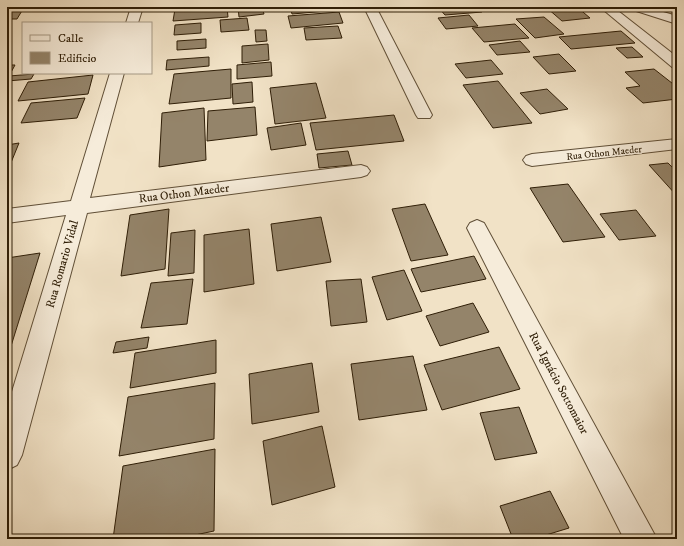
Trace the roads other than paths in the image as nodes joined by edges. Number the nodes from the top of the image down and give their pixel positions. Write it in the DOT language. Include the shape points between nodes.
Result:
graph roads {
  1 [pos="136,7"];
  2 [pos="370,7"];
  3 [pos="606,7"];
  4 [pos="634,7"];
  5 [pos="677,20"];
  6 [pos="132,22"];
  7 [pos="677,64"];
  8 [pos="117,74"];
  9 [pos="424,115"];
  10 [pos="677,144"];
  11 [pos="532,160"];
  12 [pos="362,171"];
  13 [pos="79,206"];
  14 [pos="7,216"];
  15 [pos="478,228"];
  16 [pos="7,455"];
  17 [pos="642,539"];
  1 -- 6 [label="street"];
  2 -- 9 [label="street"];
  3 -- 7 [label="street"];
  4 -- 5 [label="street"];
  8 -- 13 [label="street, Rua Romario Vidal"];
  10 -- 11 [label="street, Rua Othon Maeder"];
  12 -- 13 [label="street, Rua Othon Maeder"];
  13 -- 14 [label="street, Rua Othon Maeder"];
  13 -- 16 [label="street, Rua Romario Vidal"];
  15 -- 17 [label="street, Rua Ignácio Sottomaior"];
}
